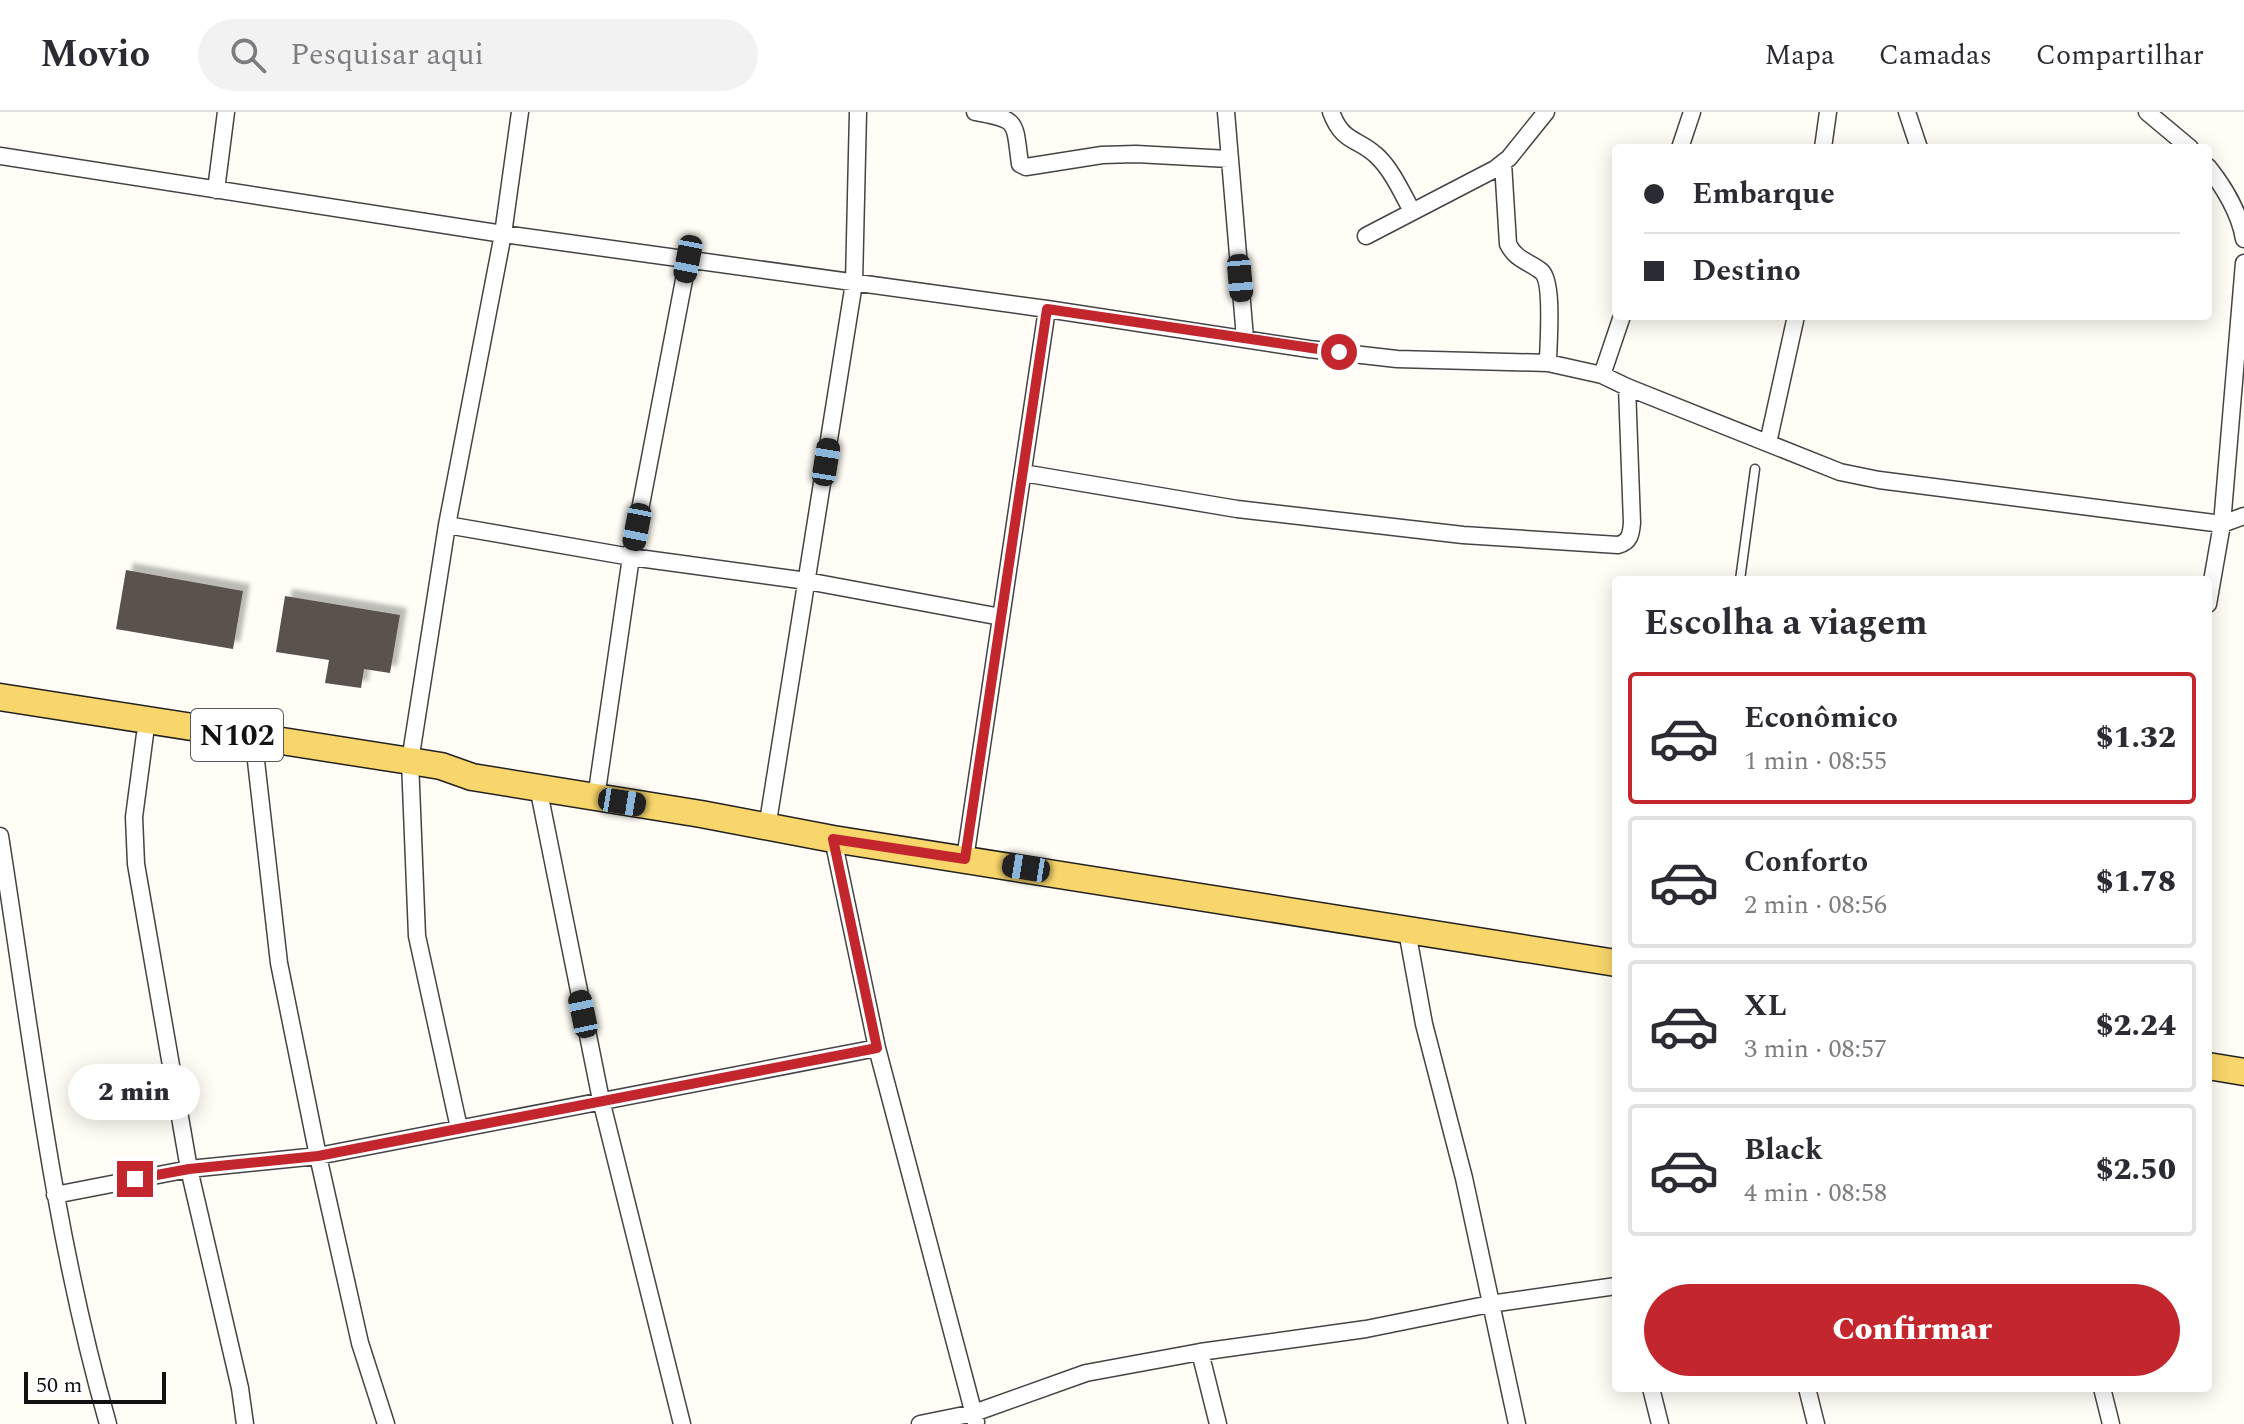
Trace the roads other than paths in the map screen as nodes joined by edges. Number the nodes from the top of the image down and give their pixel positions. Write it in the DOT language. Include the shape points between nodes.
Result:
graph roads {
  1 [pos="226,112"];
  2 [pos="520,112"];
  3 [pos="858,112"];
  4 [pos="975,112"];
  5 [pos="1226,112"];
  6 [pos="1331,112"];
  7 [pos="1546,112"];
  8 [pos="1692,112"];
  9 [pos="1828,112"];
  10 [pos="1907,112"];
  11 [pos="2147,112"];
  12 [pos="1681,144"];
  13 [pos="1824,144"];
  14 [pos="1918,144"];
  15 [pos="2185,144"];
  16 [pos="0,156"];
  17 [pos="1229,159"];
  18 [pos="1503,163"];
  19 [pos="2212,172"];
  20 [pos="216,190"];
  21 [pos="1412,211"];
  22 [pos="503,234"];
  23 [pos="1366,236"];
  24 [pos="2244,239"];
  25 [pos="688,259"];
  26 [pos="2244,263"];
  27 [pos="854,283"];
  28 [pos="1047,309"];
  29 [pos="1621,320"];
  30 [pos="1795,320"];
  31 [pos="1245,338"];
  32 [pos="1548,363"];
  33 [pos="1602,375"];
  34 [pos="1627,387"];
  35 [pos="1768,443"];
  36 [pos="1755,469"];
  37 [pos="1023,473"];
  38 [pos="2244,516"];
  39 [pos="2222,524"];
  40 [pos="447,525"];
  41 [pos="631,557"];
  42 [pos="1741,576"];
  43 [pos="807,581"];
  44 [pos="2212,581"];
  45 [pos="1001,617"];
  46 [pos="0,697"];
  47 [pos="0,712"];
  48 [pos="145,734"];
  49 [pos="255,752"];
  50 [pos="410,770"];
  51 [pos="538,787"];
  52 [pos="596,798"];
  53 [pos="767,828"];
  54 [pos="0,836"];
  55 [pos="833,839"];
  56 [pos="965,859"];
  57 [pos="1407,931"];
  58 [pos="1612,962"];
  59 [pos="877,1048"];
  60 [pos="2212,1067"];
  61 [pos="2244,1072"];
  62 [pos="601,1100"];
  63 [pos="459,1128"];
  64 [pos="318,1156"];
  65 [pos="189,1169"];
  66 [pos="55,1195"];
  67 [pos="1612,1287"];
  68 [pos="1490,1304"];
  69 [pos="1200,1352"];
  70 [pos="1652,1392"];
  71 [pos="1808,1392"];
  72 [pos="2103,1392"];
  73 [pos="975,1419"];
  74 [pos="108,1424"];
  75 [pos="245,1424"];
  76 [pos="386,1424"];
  77 [pos="682,1424"];
  78 [pos="920,1424"];
  79 [pos="1218,1424"];
  80 [pos="1517,1424"];
  81 [pos="1660,1424"];
  82 [pos="1816,1424"];
  83 [pos="2111,1424"];
  1 -- 20 [label="street"];
  2 -- 22 [label="street"];
  3 -- 27 [label="street"];
  4 -- 17 [label="street" via="1012,121 1020,164 1026,167 1102,155"];
  5 -- 17 [label="street"];
  6 -- 21 [label="street" via="1345,137 1384,163"];
  7 -- 18 [label="street"];
  8 -- 12 [label="street"];
  9 -- 13 [label="street"];
  10 -- 14 [label="street"];
  11 -- 15 [label="street"];
  16 -- 20 [label="street"];
  17 -- 31 [label="street"];
  18 -- 21 [label="street"];
  18 -- 32 [label="street" via="1508,244 1521,261 1542,272 1548,284"];
  19 -- 24 [label="street"];
  20 -- 22 [label="street"];
  21 -- 23 [label="street"];
  22 -- 25 [label="street"];
  22 -- 40 [label="street"];
  25 -- 27 [label="street"];
  25 -- 41 [label="street"];
  26 -- 39 [label="street"];
  27 -- 28 [label="street"];
  27 -- 43 [label="street"];
  28 -- 31 [label="street"];
  28 -- 37 [label="street"];
  29 -- 33 [label="street"];
  30 -- 35 [label="street"];
  31 -- 32 [label="street" via="1397,359"];
  32 -- 33 [label="street"];
  33 -- 34 [label="street"];
  34 -- 35 [label="street"];
  34 -- 37 [label="street" via="1632,523 1631,535 1618,545 1463,535 1237,509"];
  35 -- 39 [label="street" via="1840,472 1879,480"];
  36 -- 42 [label="lane"];
  37 -- 45 [label="street"];
  38 -- 39 [label="street"];
  39 -- 44 [label="street"];
  40 -- 41 [label="street"];
  40 -- 50 [label="street"];
  41 -- 43 [label="street"];
  41 -- 52 [label="street"];
  43 -- 45 [label="street"];
  43 -- 53 [label="street"];
  45 -- 56 [label="street"];
  46 -- 50 [label="main road, N102"];
  47 -- 48 [label="main road, N102"];
  48 -- 49 [label="main road, N102"];
  48 -- 65 [label="street" via="135,852"];
  49 -- 50 [label="main road, N102"];
  49 -- 64 [label="street" via="279,963"];
  50 -- 51 [label="main road, N102" via="439,782 472,777"];
  50 -- 63 [label="street" via="417,936"];
  51 -- 52 [label="main road, N102"];
  51 -- 62 [label="street"];
  52 -- 53 [label="main road, N102"];
  53 -- 55 [label="main road, N102"];
  54 -- 66 [label="street"];
  55 -- 56 [label="main road, N102"];
  55 -- 59 [label="street"];
  56 -- 57 [label="main road, N102"];
  57 -- 58 [label="main road, N102"];
  57 -- 68 [label="street"];
  59 -- 62 [label="street"];
  59 -- 73 [label="street"];
  60 -- 61 [label="main road"];
  62 -- 63 [label="street"];
  62 -- 77 [label="street"];
  63 -- 64 [label="street"];
  64 -- 65 [label="street"];
  64 -- 76 [label="street" via="360,1343"];
  65 -- 66 [label="street"];
  65 -- 75 [label="street"];
  66 -- 74 [label="street"];
  67 -- 68 [label="street"];
  68 -- 69 [label="street" via="1366,1329"];
  68 -- 80 [label="street"];
  69 -- 73 [label="street" via="1086,1373"];
  69 -- 79 [label="street"];
  70 -- 81 [label="street"];
  71 -- 82 [label="street"];
  72 -- 83 [label="street"];
  73 -- 78 [label="street"];
}
